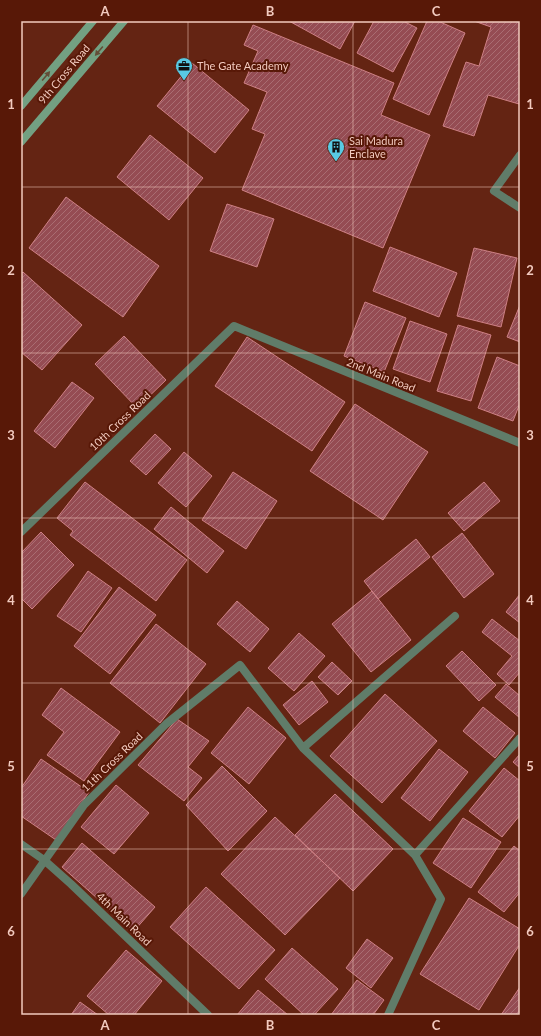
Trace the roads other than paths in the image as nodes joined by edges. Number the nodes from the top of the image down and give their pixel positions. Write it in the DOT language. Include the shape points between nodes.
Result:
graph roads {
  1 [pos="93,21"];
  2 [pos="124,21"];
  3 [pos="21,106"];
  4 [pos="21,142"];
  5 [pos="520,154"];
  6 [pos="520,208"];
  7 [pos="234,326"];
  8 [pos="520,443"];
  9 [pos="21,532"];
  10 [pos="455,616"];
  11 [pos="520,738"];
  12 [pos="302,748"];
  13 [pos="21,844"];
  14 [pos="415,855"];
  15 [pos="44,860"];
  16 [pos="21,894"];
  17 [pos="208,1015"];
  18 [pos="388,1015"];
  3 -- 1 [label="main road, 9th Cross Road, one-way"];
  2 -- 4 [label="main road, 9th Cross Road, one-way"];
  5 -- 6 [label="street" via="494,191"];
  7 -- 8 [label="street, 2nd Main Road"];
  7 -- 9 [label="street, 10th Cross Road"];
  10 -- 12 [label="street"];
  11 -- 14 [label="street"];
  12 -- 14 [label="street"];
  12 -- 15 [label="street, 11th Cross Road" via="240,665 166,724 84,805"];
  13 -- 15 [label="street, 4th Main Road"];
  14 -- 18 [label="street" via="441,900"];
  15 -- 16 [label="street, 11th Cross Road"];
  15 -- 17 [label="street, 4th Main Road"];
}
